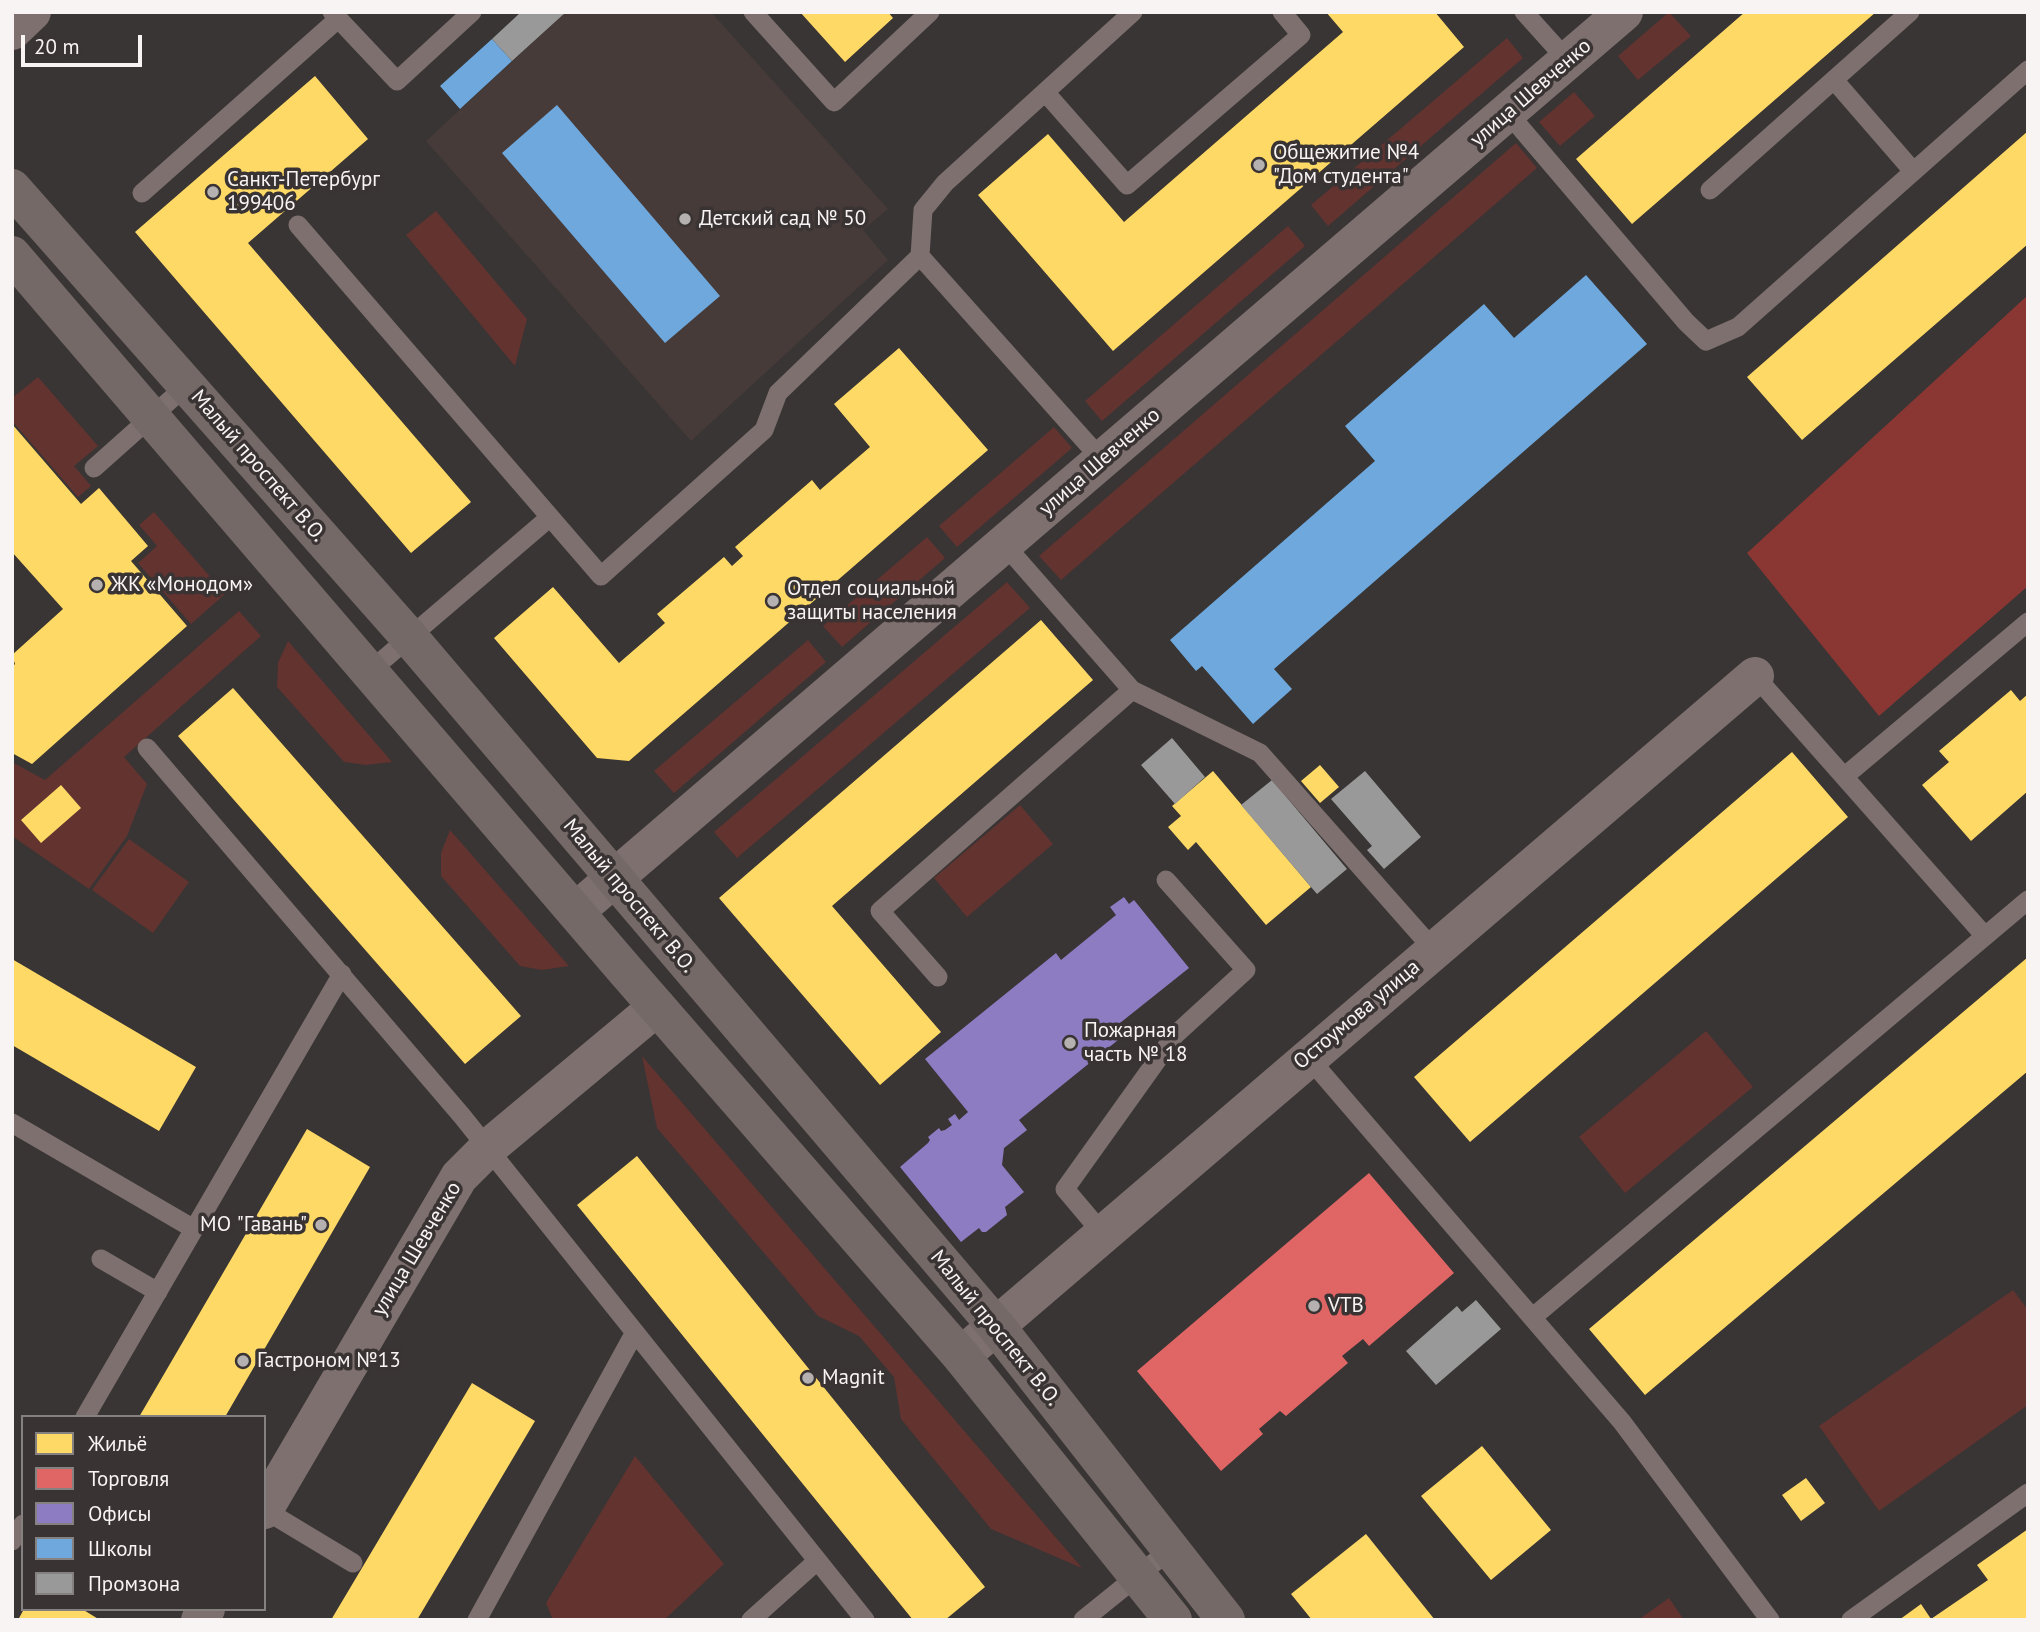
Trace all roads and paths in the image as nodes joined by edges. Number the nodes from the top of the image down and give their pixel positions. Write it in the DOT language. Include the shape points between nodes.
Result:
graph roads {
  1 [pos="32,12"];
  2 [pos="472,12"];
  3 [pos="753,12"];
  4 [pos="930,12"];
  5 [pos="1282,12"];
  6 [pos="1524,12"];
  7 [pos="1624,12"];
  8 [pos="1910,12"];
  9 [pos="335,16"];
  10 [pos="1121,16"];
  11 [pos="12,31"];
  12 [pos="1568,61"];
  13 [pos="2028,70"];
  14 [pos="1834,80"];
  15 [pos="1045,92"];
  16 [pos="1508,113"];
  17 [pos="1913,171"];
  18 [pos="12,188"];
  19 [pos="1710,190"];
  20 [pos="142,193"];
  21 [pos="298,225"];
  22 [pos="12,255"];
  23 [pos="920,256"];
  24 [pos="187,386"];
  25 [pos="152,417"];
  26 [pos="1102,460"];
  27 [pos="94,468"];
  28 [pos="549,518"];
  29 [pos="1004,544"];
  30 [pos="2028,622"];
  31 [pos="409,637"];
  32 [pos="370,671"];
  33 [pos="1755,676"];
  34 [pos="1132,690"];
  35 [pos="147,748"];
  36 [pos="1844,776"];
  37 [pos="614,878"];
  38 [pos="1166,880"];
  39 [pos="2028,900"];
  40 [pos="576,911"];
  41 [pos="1984,935"];
  42 [pos="1434,950"];
  43 [pos="342,974"];
  44 [pos="938,976"];
  45 [pos="657,1007"];
  46 [pos="1308,1057"];
  47 [pos="12,1123"];
  48 [pos="488,1149"];
  49 [pos="194,1229"];
  50 [pos="1103,1234"];
  51 [pos="101,1259"];
  52 [pos="158,1292"];
  53 [pos="1532,1317"];
  54 [pos="996,1326"];
  55 [pos="635,1332"];
  56 [pos="961,1356"];
  57 [pos="86,1415"];
  58 [pos="2028,1493"];
  59 [pos="266,1508"];
  60 [pos="266,1511"];
  61 [pos="21,1525"];
  62 [pos="12,1541"];
  63 [pos="1171,1549"];
  64 [pos="817,1561"];
  65 [pos="353,1563"];
  66 [pos="1138,1576"];
  67 [pos="477,1620"];
  68 [pos="751,1620"];
  69 [pos="865,1620"];
  70 [pos="1083,1620"];
  71 [pos="1172,1620"];
  72 [pos="1226,1620"];
  73 [pos="1770,1620"];
  74 [pos="1851,1620"];
  1 -- 11 [label="street"];
  2 -- 9 [label="lane" via="397,81"];
  3 -- 4 [label="lane" via="834,102"];
  5 -- 15 [label="lane" via="1301,34 1127,185"];
  6 -- 12 [label="lane"];
  7 -- 12 [label="street, улица Шевченко"];
  8 -- 14 [label="lane"];
  9 -- 20 [label="lane"];
  10 -- 15 [label="lane"];
  12 -- 16 [label="street, улица Шевченко"];
  13 -- 17 [label="lane"];
  14 -- 17 [label="lane"];
  14 -- 19 [label="lane"];
  15 -- 23 [label="lane" via="945,183 923,211"];
  16 -- 17 [label="lane" via="1706,341 1738,327"];
  16 -- 26 [label="street, улица Шевченко"];
  18 -- 24 [label="main road, Малый проспект В.О."];
  21 -- 28 [label="lane"];
  22 -- 25 [label="main road, Малый проспект В.О."];
  23 -- 26 [label="lane"];
  23 -- 28 [label="lane" via="778,393 764,430 601,576"];
  24 -- 25 [label="lane"];
  24 -- 31 [label="main road, Малый проспект В.О."];
  25 -- 27 [label="lane"];
  25 -- 32 [label="main road, Малый проспект В.О."];
  26 -- 29 [label="street, улица Шевченко"];
  28 -- 31 [label="lane"];
  29 -- 34 [label="lane"];
  29 -- 37 [label="street, улица Шевченко"];
  30 -- 36 [label="lane"];
  31 -- 32 [label="lane"];
  31 -- 37 [label="main road, Малый проспект В.О."];
  32 -- 40 [label="main road, Малый проспект В.О."];
  33 -- 36 [label="lane"];
  33 -- 42 [label="street, Остоумова улица"];
  34 -- 42 [label="lane" via="1260,753"];
  34 -- 44 [label="lane" via="880,911"];
  35 -- 43 [label="lane"];
  36 -- 41 [label="lane"];
  37 -- 40 [label="street, улица Шевченко"];
  37 -- 54 [label="main road, Малый проспект В.О."];
  38 -- 50 [label="lane" via="1246,970 1175,1035 1065,1189"];
  39 -- 41 [label="lane"];
  40 -- 45 [label="main road, Малый проспект В.О."];
  41 -- 53 [label="lane"];
  42 -- 46 [label="street, Остоумова улица"];
  43 -- 48 [label="lane"];
  43 -- 49 [label="lane"];
  45 -- 48 [label="street, улица Шевченко"];
  45 -- 56 [label="main road, Малый проспект В.О."];
  46 -- 50 [label="street, Остоумова улица"];
  46 -- 53 [label="lane"];
  47 -- 49 [label="lane"];
  48 -- 55 [label="lane"];
  48 -- 59 [label="street, улица Шевченко" via="459,1177"];
  49 -- 52 [label="lane"];
  50 -- 54 [label="street, Остоумова улица"];
  51 -- 52 [label="lane"];
  52 -- 57 [label="lane"];
  53 -- 73 [label="lane" via="1622,1422"];
  54 -- 56 [label="street, Остоумова улица"];
  54 -- 63 [label="main road, Малый проспект В.О."];
  55 -- 64 [label="lane"];
  55 -- 67 [label="lane"];
  56 -- 66 [label="main road, Малый проспект В.О."];
  58 -- 74 [label="lane"];
  60 -- 65 [label="lane"];
  61 -- 62 [label="lane"];
  63 -- 66 [label="lane"];
  63 -- 72 [label="main road, Малый проспект В.О."];
  64 -- 68 [label="lane"];
  64 -- 69 [label="lane"];
  66 -- 70 [label="lane"];
  66 -- 71 [label="main road, Малый проспект В.О."];
}
